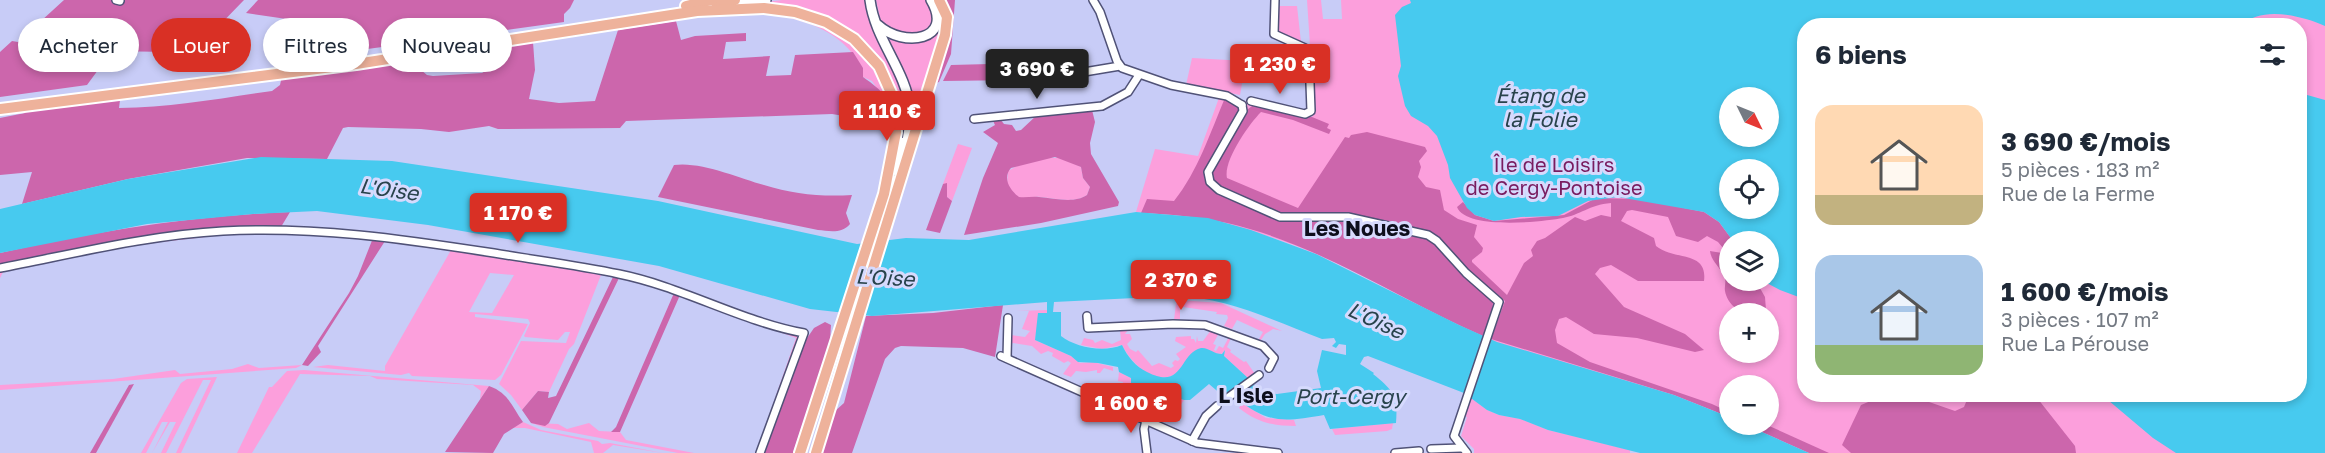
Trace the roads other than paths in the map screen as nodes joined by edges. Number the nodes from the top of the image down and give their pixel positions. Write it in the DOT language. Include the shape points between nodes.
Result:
graph roads {
  1 [pos="712,0"];
  2 [pos="735,0"];
  3 [pos="766,0"];
  4 [pos="870,0"];
  5 [pos="931,0"];
  6 [pos="939,0"];
  7 [pos="1093,0"];
  8 [pos="1275,0"];
  9 [pos="668,10"];
  10 [pos="697,11"];
  11 [pos="871,12"];
  12 [pos="1120,66"];
  13 [pos="1139,75"];
  14 [pos="1060,76"];
  15 [pos="906,92"];
  16 [pos="1227,96"];
  17 [pos="1251,101"];
  18 [pos="0,102"];
  19 [pos="1242,105"];
  20 [pos="0,109"];
  21 [pos="974,119"];
  22 [pos="899,183"];
  23 [pos="884,194"];
  24 [pos="879,227"];
  25 [pos="0,268"];
  26 [pos="1088,315"];
  27 [pos="1008,318"];
  28 [pos="1269,368"];
  29 [pos="1258,376"];
  30 [pos="1226,399"];
  31 [pos="1217,406"];
  32 [pos="1146,420"];
  33 [pos="1457,427"];
  34 [pos="1192,441"];
  35 [pos="1434,449"];
  36 [pos="1465,451"];
  37 [pos="1414,452"];
  38 [pos="760,453"];
  39 [pos="800,453"];
  40 [pos="816,453"];
  41 [pos="1147,453"];
  42 [pos="1278,453"];
  43 [pos="1395,453"];
  44 [pos="1472,453"];
  1 -- 9 [label="main road"];
  2 -- 9 [label="main road"];
  3 -- 10 [label="main road"];
  4 -- 11 [label="main road"];
  5 -- 11 [label="main road" via="939,13 938,24 915,38 886,34"];
  6 -- 22 [label="main road" via="947,28"];
  7 -- 12 [label="street"];
  8 -- 17 [label="street" via="1274,34 1305,48 1309,56 1311,110 1304,114"];
  9 -- 18 [label="main road" via="381,53"];
  10 -- 20 [label="main road" via="356,64"];
  10 -- 23 [label="main road" via="754,7 795,12 832,25 861,45 883,74 894,105 895,145"];
  11 -- 15 [label="main road"];
  12 -- 13 [label="street"];
  12 -- 14 [label="street"];
  13 -- 16 [label="street"];
  13 -- 21 [label="street" via="1128,92 1102,106"];
  15 -- 22 [label="main road" via="910,118"];
  15 -- 23 [label="main road" via="903,132"];
  16 -- 17 [label="street"];
  16 -- 19 [label="street"];
  17 -- 19 [label="street"];
  19 -- 33 [label="street" via="1243,111 1208,172 1215,187 1286,218 1348,217 1428,235 1498,301"];
  22 -- 24 [label="main road"];
  23 -- 24 [label="main road"];
  24 -- 39 [label="main road" via="838,335"];
  24 -- 40 [label="main road" via="852,336"];
  25 -- 38 [label="street" via="95,249 221,231 277,229 346,232 423,242 620,274 678,290 778,328 804,333"];
  26 -- 28 [label="street" via="1088,328 1173,324 1215,327 1265,348 1274,358"];
  27 -- 32 [label="street" via="1004,357"];
  29 -- 30 [label="street"];
  31 -- 34 [label="street" via="1206,416"];
  32 -- 34 [label="street"];
  32 -- 41 [label="street"];
  33 -- 36 [label="street" via="1454,438"];
  33 -- 44 [label="street" via="1459,440"];
  34 -- 42 [label="street"];
  35 -- 36 [label="street" via="1452,447"];
  37 -- 43 [label="street"];
}
